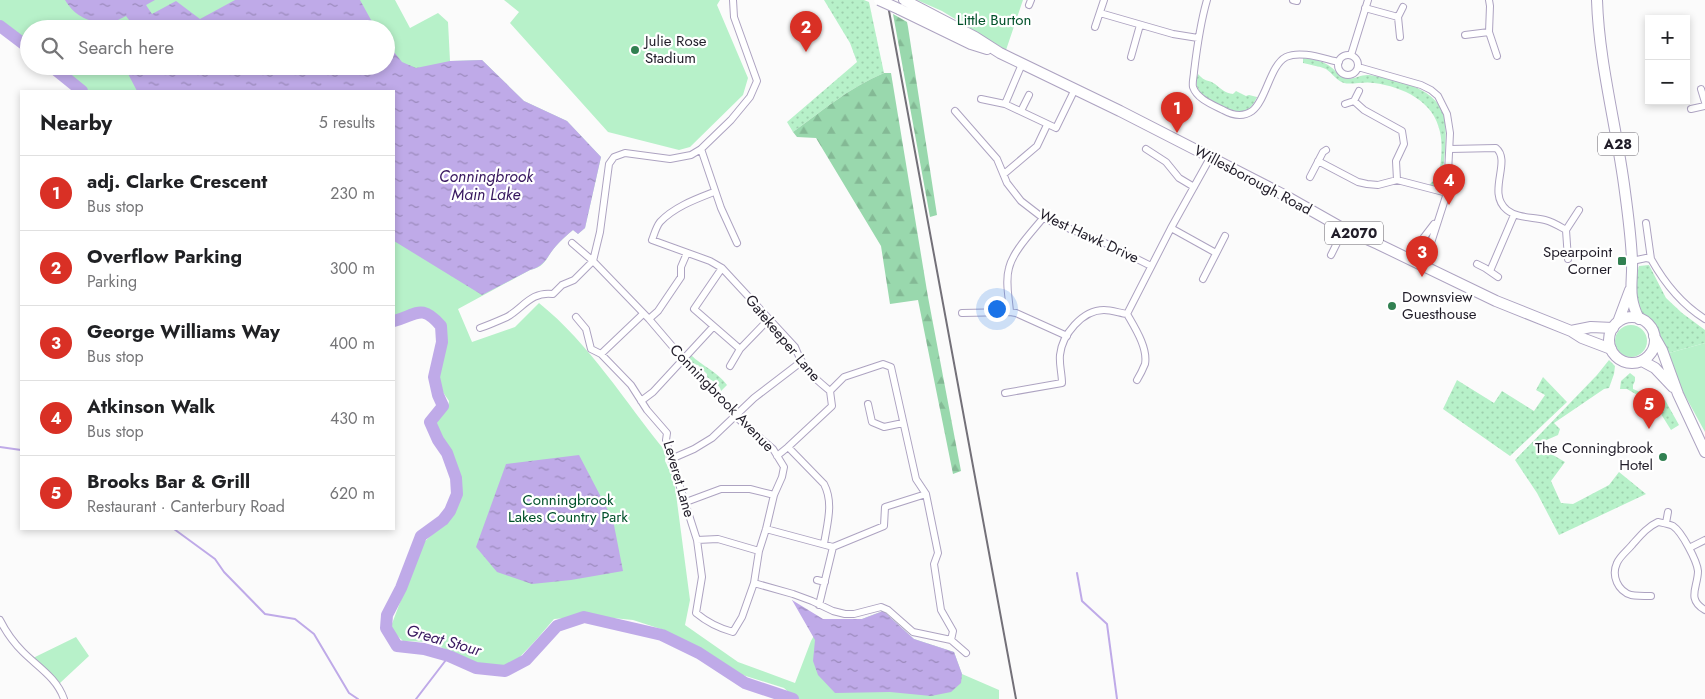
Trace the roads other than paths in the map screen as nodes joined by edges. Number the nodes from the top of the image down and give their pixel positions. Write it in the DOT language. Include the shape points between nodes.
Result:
graph roads {
  1 [pos="733,0"];
  2 [pos="879,0"];
  3 [pos="1104,0"];
  4 [pos="1207,0"];
  5 [pos="1368,0"];
  6 [pos="1489,0"];
  7 [pos="1597,0"];
  8 [pos="901,5"];
  9 [pos="1403,7"];
  10 [pos="1365,8"];
  11 [pos="1100,13"];
  12 [pos="1398,17"];
  13 [pos="1140,25"];
  14 [pos="1095,27"];
  15 [pos="1490,32"];
  16 [pos="1465,34"];
  17 [pos="1400,37"];
  18 [pos="1198,38"];
  19 [pos="1351,55"];
  20 [pos="1497,56"];
  21 [pos="1131,57"];
  22 [pos="1339,62"];
  23 [pos="1022,64"];
  24 [pos="1358,67"];
  25 [pos="1076,89"];
  26 [pos="1701,89"];
  27 [pos="1359,91"];
  28 [pos="1029,95"];
  29 [pos="981,99"];
  30 [pos="1354,101"];
  31 [pos="1005,104"];
  32 [pos="1345,104"];
  33 [pos="1705,104"];
  34 [pos="1691,109"];
  35 [pos="956,111"];
  36 [pos="1022,112"];
  37 [pos="1047,125"];
  38 [pos="701,149"];
  39 [pos="1146,149"];
  40 [pos="1450,149"];
  41 [pos="1326,150"];
  42 [pos="1210,158"];
  43 [pos="1318,162"];
  44 [pos="1004,174"];
  45 [pos="1310,177"];
  46 [pos="1397,180"];
  47 [pos="1194,187"];
  48 [pos="714,192"];
  49 [pos="1447,193"];
  50 [pos="1579,210"];
  51 [pos="1514,215"];
  52 [pos="1043,218"];
  53 [pos="1437,222"];
  54 [pos="1646,223"];
  55 [pos="1171,228"];
  56 [pos="1344,229"];
  57 [pos="1566,230"];
  58 [pos="1225,236"];
  59 [pos="572,243"];
  60 [pos="737,243"];
  61 [pos="1216,252"];
  62 [pos="687,253"];
  63 [pos="1331,255"];
  64 [pos="1408,258"];
  65 [pos="1568,259"];
  66 [pos="1651,259"];
  67 [pos="593,261"];
  68 [pos="1632,261"];
  69 [pos="1477,264"];
  70 [pos="1151,266"];
  71 [pos="1426,267"];
  72 [pos="722,268"];
  73 [pos="1490,271"];
  74 [pos="1498,277"];
  75 [pos="1202,279"];
  76 [pos="1630,289"];
  77 [pos="1010,312"];
  78 [pos="642,314"];
  79 [pos="962,314"];
  80 [pos="1127,314"];
  81 [pos="576,317"];
  82 [pos="769,318"];
  83 [pos="649,319"];
  84 [pos="1639,319"];
  85 [pos="1705,319"];
  86 [pos="1616,325"];
  87 [pos="713,327"];
  88 [pos="480,328"];
  89 [pos="1571,330"];
  90 [pos="1067,336"];
  91 [pos="1654,336"];
  92 [pos="740,349"];
  93 [pos="1611,349"];
  94 [pos="601,354"];
  95 [pos="684,360"];
  96 [pos="1642,361"];
  97 [pos="801,362"];
  98 [pos="730,366"];
  99 [pos="1138,380"];
  100 [pos="830,391"];
  101 [pos="1005,394"];
  102 [pos="1678,394"];
  103 [pos="641,401"];
  104 [pos="868,404"];
  105 [pos="735,416"];
  106 [pos="903,423"];
  107 [pos="788,447"];
  108 [pos="1705,452"];
  109 [pos="777,456"];
  110 [pos="671,460"];
  111 [pos="926,494"];
  112 [pos="774,495"];
  113 [pos="686,502"];
  114 [pos="1668,512"];
  115 [pos="1666,523"];
  116 [pos="766,529"];
  117 [pos="697,540"];
  118 [pos="1705,540"];
  119 [pos="824,544"];
  120 [pos="834,547"];
  121 [pos="1689,548"];
  122 [pos="759,551"];
  123 [pos="817,580"];
  124 [pos="825,582"];
  125 [pos="754,583"];
  126 [pos="1651,596"];
  127 [pos="819,605"];
  128 [pos="1705,610"];
  129 [pos="0,620"];
  130 [pos="733,632"];
  131 [pos="951,640"];
  132 [pos="966,653"];
  133 [pos="64,699"];
  1 -- 38 [label="street" via="734,17 757,81 750,97"];
  2 -- 8 [label="main road, Willesborough Road / A2070, bridge"];
  3 -- 11 [label="street"];
  4 -- 18 [label="street"];
  5 -- 10 [label="street"];
  6 -- 15 [label="street"];
  7 -- 68 [label="main road, A28"];
  8 -- 23 [label="main road, Willesborough Road / A2070" via="972,44"];
  9 -- 12 [label="street"];
  10 -- 12 [label="street"];
  10 -- 19 [label="street"];
  11 -- 13 [label="street"];
  11 -- 14 [label="street"];
  12 -- 17 [label="street"];
  13 -- 18 [label="street"];
  13 -- 21 [label="street"];
  15 -- 16 [label="street"];
  15 -- 20 [label="street"];
  18 -- 22 [label="street" via="1193,87 1206,101 1236,116 1255,108 1278,64 1288,57 1297,54"];
  19 -- 22 [label="street" via="1344,56"];
  19 -- 24 [label="street" via="1357,60"];
  22 -- 24 [label="street" via="1340,69 1346,74 1353,73"];
  23 -- 25 [label="main road, Willesborough Road / A2070"];
  23 -- 31 [label="street"];
  24 -- 40 [label="street" via="1421,85 1438,96 1448,114"];
  25 -- 37 [label="street" via="1056,128"];
  25 -- 42 [label="main road, Willesborough Road / A2070"];
  26 -- 33 [label="street"];
  27 -- 30 [label="street"];
  28 -- 36 [label="street"];
  29 -- 31 [label="street"];
  30 -- 32 [label="street"];
  30 -- 46 [label="street" via="1402,131 1404,144 1396,161"];
  31 -- 36 [label="street"];
  33 -- 34 [label="street"];
  35 -- 44 [label="street, West Hawk Drive" via="997,159"];
  36 -- 37 [label="street"];
  37 -- 44 [label="street" via="1037,146"];
  38 -- 48 [label="street"];
  38 -- 67 [label="street" via="691,155 670,159 625,153 614,157 610,164"];
  39 -- 47 [label="street"];
  40 -- 49 [label="street"];
  40 -- 51 [label="street" via="1496,148 1500,151 1498,192 1505,208"];
  41 -- 43 [label="street"];
  42 -- 47 [label="street"];
  42 -- 56 [label="main road, Willesborough Road / A2070"];
  43 -- 45 [label="street"];
  43 -- 46 [label="street" via="1358,182 1378,185"];
  44 -- 52 [label="street, West Hawk Drive" via="1021,201"];
  46 -- 49 [label="street"];
  47 -- 55 [label="street"];
  48 -- 60 [label="street"];
  48 -- 62 [label="street, Gatekeeper Lane" via="680,207 659,223 652,240"];
  49 -- 53 [label="street"];
  50 -- 57 [label="street"];
  51 -- 57 [label="street" via="1552,222"];
  51 -- 73 [label="street"];
  52 -- 70 [label="street, West Hawk Drive"];
  52 -- 77 [label="street" via="1009,268"];
  53 -- 64 [label="street"];
  53 -- 71 [label="street"];
  54 -- 66 [label="street"];
  55 -- 61 [label="street"];
  55 -- 70 [label="street"];
  56 -- 63 [label="street"];
  56 -- 64 [label="main road, Willesborough Road / A2070"];
  57 -- 65 [label="street"];
  58 -- 61 [label="street"];
  59 -- 67 [label="street, Conningbrook Avenue"];
  61 -- 75 [label="street"];
  62 -- 72 [label="street, Gatekeeper Lane" via="710,260"];
  62 -- 83 [label="street" via="681,277"];
  64 -- 71 [label="main road, Willesborough Road / A2070"];
  66 -- 68 [label="street"];
  66 -- 85 [label="street" via="1665,283"];
  67 -- 78 [label="street, Conningbrook Avenue"];
  67 -- 88 [label="street" via="574,280 553,294 543,293 507,316"];
  68 -- 76 [label="main road, A28"];
  69 -- 73 [label="street"];
  70 -- 80 [label="street"];
  71 -- 89 [label="main road, A2070" via="1496,302"];
  72 -- 82 [label="street, Gatekeeper Lane"];
  72 -- 87 [label="street" via="694,309"];
  73 -- 74 [label="street"];
  76 -- 84 [label="main road, A28"];
  76 -- 86 [label="main road, A28"];
  77 -- 79 [label="street"];
  77 -- 90 [label="street"];
  78 -- 83 [label="street, Conningbrook Avenue"];
  78 -- 94 [label="street"];
  80 -- 90 [label="street" via="1104,310 1092,312 1076,323"];
  80 -- 99 [label="street" via="1144,350 1145,364"];
  81 -- 94 [label="street, Leveret Lane" via="586,330 591,349"];
  82 -- 92 [label="street"];
  82 -- 97 [label="street, Gatekeeper Lane" via="795,347"];
  83 -- 95 [label="street, Conningbrook Avenue"];
  84 -- 86 [label="main road" via="1632,317"];
  84 -- 91 [label="main road" via="1646,322"];
  86 -- 89 [label="main road, A2070"];
  86 -- 93 [label="main road" via="1610,334"];
  87 -- 92 [label="street"];
  87 -- 95 [label="street"];
  89 -- 93 [label="main road, A2070" via="1582,338"];
  90 -- 101 [label="street" via="1060,356 1062,383"];
  91 -- 96 [label="main road" via="1652,350"];
  91 -- 102 [label="main road"];
  92 -- 98 [label="street"];
  93 -- 96 [label="main road" via="1624,361"];
  94 -- 103 [label="street, Leveret Lane"];
  95 -- 103 [label="street"];
  95 -- 105 [label="street, Conningbrook Avenue"];
  96 -- 102 [label="main road" via="1655,368"];
  97 -- 100 [label="street, Gatekeeper Lane"];
  97 -- 105 [label="street"];
  100 -- 106 [label="street" via="844,377 883,364 891,367"];
  100 -- 107 [label="street" via="832,406"];
  102 -- 108 [label="main road"];
  103 -- 110 [label="street, Leveret Lane" via="665,430"];
  104 -- 106 [label="street" via="872,422 884,427"];
  105 -- 109 [label="street, Conningbrook Avenue"];
  105 -- 110 [label="street" via="712,438"];
  106 -- 111 [label="street" via="916,479"];
  107 -- 109 [label="street"];
  107 -- 119 [label="street" via="827,490 830,506"];
  109 -- 112 [label="street, Conningbrook Avenue" via="784,467"];
  110 -- 113 [label="street, Leveret Lane"];
  111 -- 120 [label="street" via="885,507 884,526"];
  111 -- 131 [label="street" via="938,553 934,564 935,581 941,610 953,631"];
  112 -- 113 [label="street" via="750,489 721,489"];
  112 -- 116 [label="street, Conningbrook Avenue"];
  113 -- 117 [label="street, Leveret Lane"];
  114 -- 115 [label="street"];
  115 -- 121 [label="street" via="1678,531"];
  115 -- 126 [label="street" via="1650,525 1616,565 1620,589 1630,594 1642,592"];
  116 -- 119 [label="street"];
  116 -- 122 [label="street, Conningbrook Avenue"];
  117 -- 122 [label="street" via="718,539"];
  117 -- 130 [label="street, Leveret Lane" via="702,577 696,613 716,627"];
  118 -- 121 [label="street"];
  119 -- 120 [label="street"];
  120 -- 124 [label="street"];
  121 -- 128 [label="street" via="1698,570 1693,594 1697,604"];
  122 -- 125 [label="street, Conningbrook Avenue"];
  123 -- 124 [label="street"];
  124 -- 127 [label="street"];
  125 -- 127 [label="street"];
  125 -- 130 [label="street, Conningbrook Avenue"];
  127 -- 131 [label="street" via="845,614 881,607 912,632"];
  129 -- 133 [label="street" via="15,643 58,685"];
  131 -- 132 [label="street"];
}
